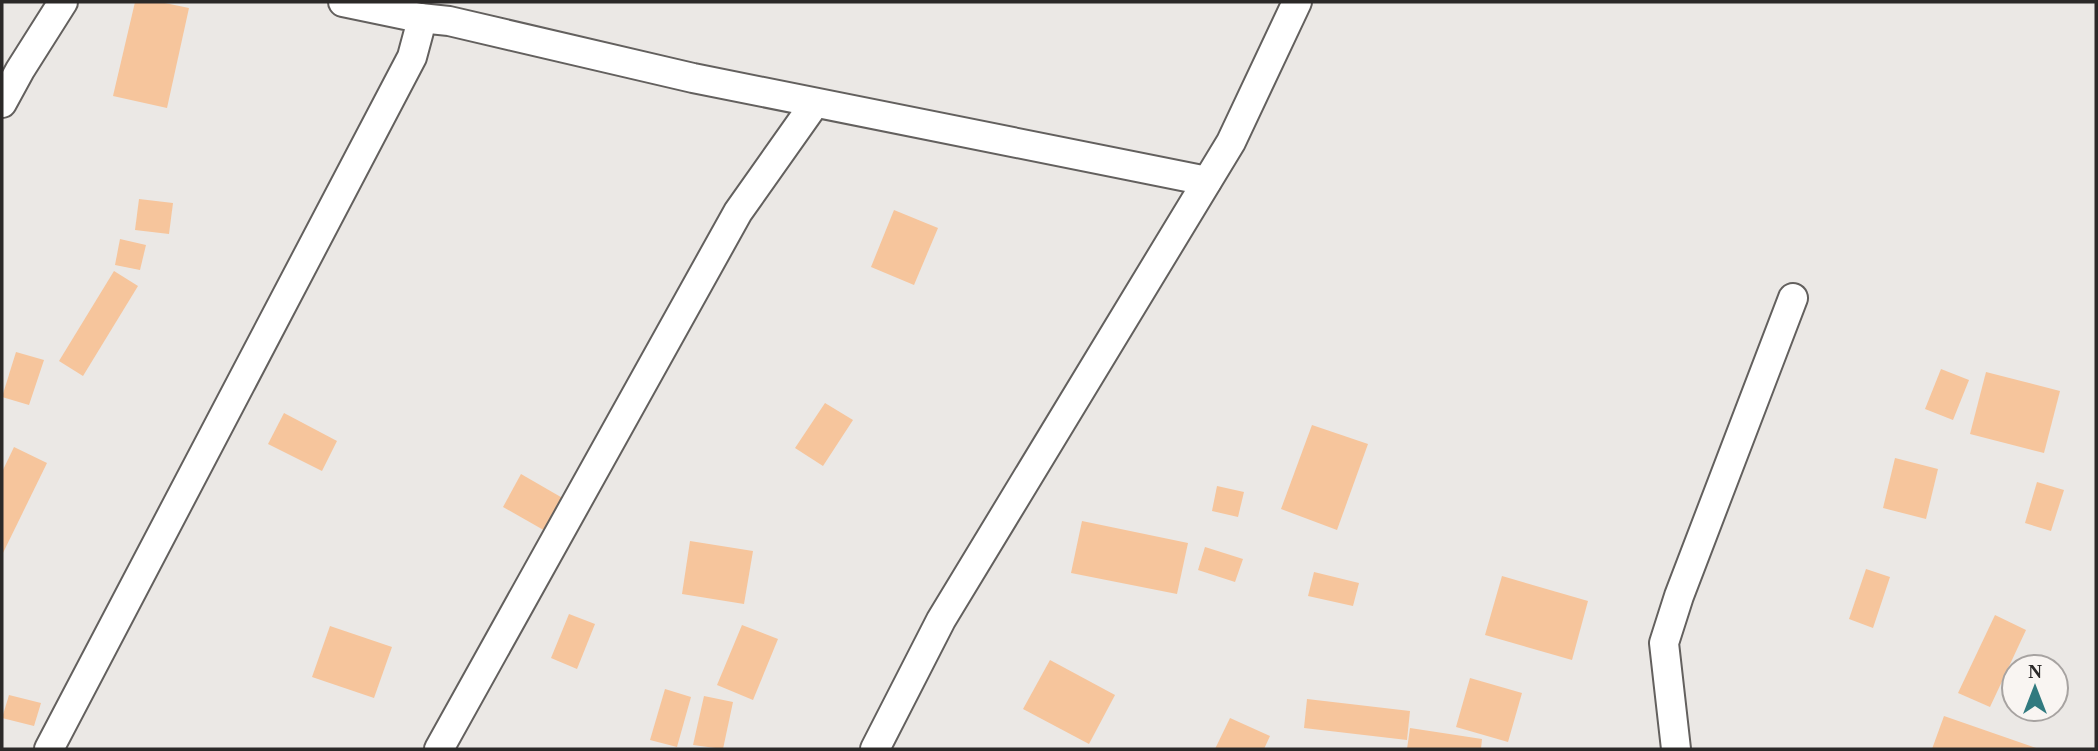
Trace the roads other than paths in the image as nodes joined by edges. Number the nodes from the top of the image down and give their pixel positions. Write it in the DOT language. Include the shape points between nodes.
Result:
graph roads {
  1 [pos="63,2"];
  2 [pos="344,2"];
  3 [pos="1297,2"];
  4 [pos="420,18"];
  5 [pos="2,103"];
  6 [pos="815,103"];
  7 [pos="1207,181"];
  8 [pos="1793,298"];
  9 [pos="49,749"];
  10 [pos="439,749"];
  11 [pos="875,749"];
  12 [pos="1676,749"];
  1 -- 5 [label="street"];
  2 -- 4 [label="street"];
  3 -- 7 [label="street" via="1231,142"];
  4 -- 6 [label="street"];
  4 -- 9 [label="street" via="412,57"];
  6 -- 7 [label="street"];
  6 -- 10 [label="street" via="738,212"];
  7 -- 11 [label="street" via="941,620"];
  8 -- 12 [label="street" via="1664,643"];
}
